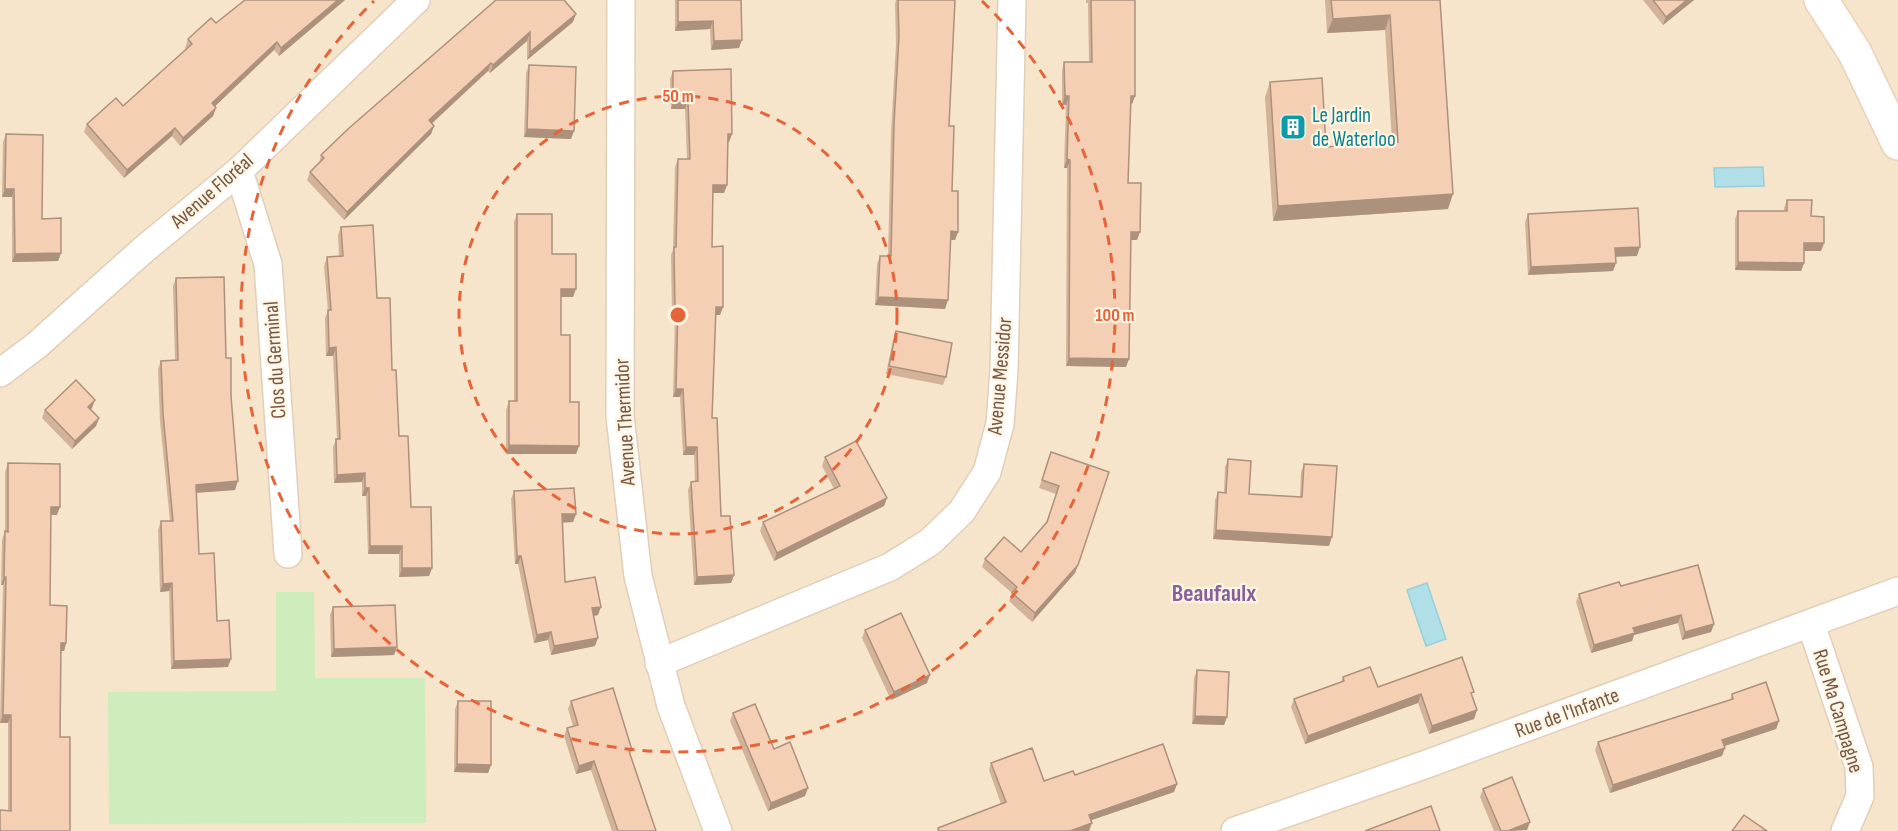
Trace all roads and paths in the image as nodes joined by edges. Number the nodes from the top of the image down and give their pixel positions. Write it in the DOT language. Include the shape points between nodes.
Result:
graph roads {
  1 [pos="416,0"];
  2 [pos="621,0"];
  3 [pos="1012,0"];
  4 [pos="1821,0"];
  5 [pos="1898,143"];
  6 [pos="239,171"];
  7 [pos="0,373"];
  8 [pos="288,554"];
  9 [pos="1898,591"];
  10 [pos="1811,624"];
  11 [pos="660,663"];
  12 [pos="718,831"];
  13 [pos="1234,831"];
  14 [pos="1845,831"];
  1 -- 6 [label="street, Avenue Floréal"];
  2 -- 11 [label="street, Avenue Thermidor" via="620,416 638,576"];
  3 -- 11 [label="street, Avenue Messidor" via="1004,370 1000,424 987,472 962,511 930,542 890,567"];
  4 -- 5 [label="main road" via="1856,53"];
  6 -- 7 [label="street, Avenue Floréal"];
  6 -- 8 [label="street, Clos du Germinal" via="268,264"];
  9 -- 10 [label="street, Rue de l'Infante"];
  10 -- 13 [label="street, Rue de l'Infante"];
  10 -- 14 [label="street, Rue Ma Campagne" via="1859,767 1860,796"];
  11 -- 12 [label="street, Avenue Thermidor" via="671,706"];
}
